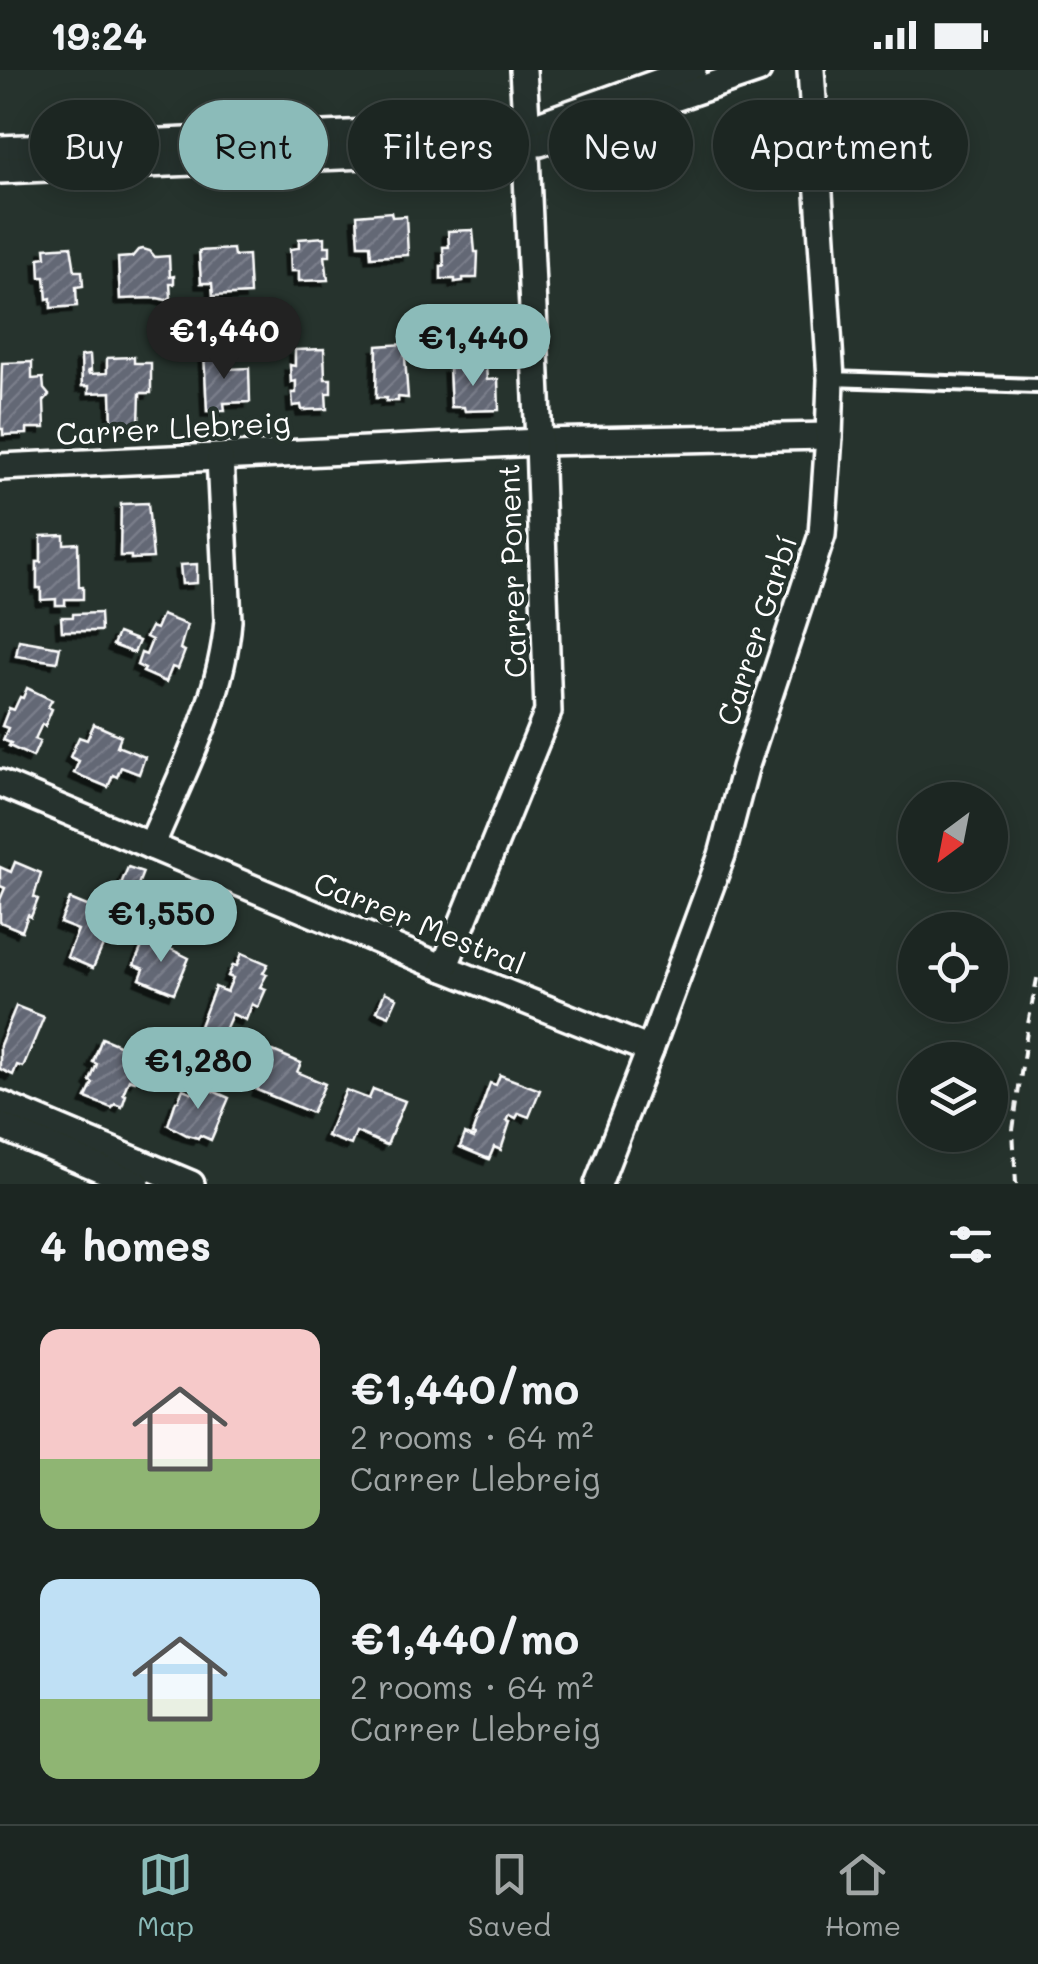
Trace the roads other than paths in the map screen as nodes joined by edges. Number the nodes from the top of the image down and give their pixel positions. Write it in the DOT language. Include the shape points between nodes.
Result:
graph roads {
  1 [pos="523,70"];
  2 [pos="693,70"];
  3 [pos="758,70"];
  4 [pos="811,70"];
  5 [pos="524,100"];
  6 [pos="529,134"];
  7 [pos="529,135"];
  8 [pos="348,140"];
  9 [pos="348,147"];
  10 [pos="0,149"];
  11 [pos="0,170"];
  12 [pos="528,190"];
  13 [pos="831,379"];
  14 [pos="1038,386"];
  15 [pos="830,436"];
  16 [pos="540,442"];
  17 [pos="220,458"];
  18 [pos="0,467"];
  19 [pos="0,783"];
  20 [pos="152,846"];
  21 [pos="444,968"];
  22 [pos="650,1050"];
  23 [pos="0,1104"];
  24 [pos="0,1126"];
  25 [pos="137,1184"];
  26 [pos="191,1184"];
  27 [pos="598,1184"];
  1 -- 5 [label="street"];
  2 -- 6 [label="street"];
  3 -- 7 [label="street"];
  4 -- 13 [label="street, Carrer Garbí"];
  8 -- 10 [label="street"];
  9 -- 11 [label="street"];
  12 -- 16 [label="street, Carrer Ponent"];
  13 -- 14 [label="lane"];
  13 -- 15 [label="street, Carrer Garbí"];
  15 -- 16 [label="street, Carrer Llebreig"];
  15 -- 22 [label="street, Carrer Garbí" via="822,534 722,855"];
  16 -- 17 [label="street, Carrer Llebreig"];
  16 -- 21 [label="street, Carrer Ponent" via="548,712"];
  17 -- 18 [label="street, Carrer Llebreig"];
  17 -- 20 [label="street" via="226,646 218,684"];
  19 -- 20 [label="street, Carrer Mestral"];
  20 -- 21 [label="street, Carrer Mestral"];
  21 -- 22 [label="street, Carrer Mestral"];
  22 -- 27 [label="street, Carrer Garbí"];
  23 -- 26 [label="street"];
  24 -- 25 [label="street"];
}
